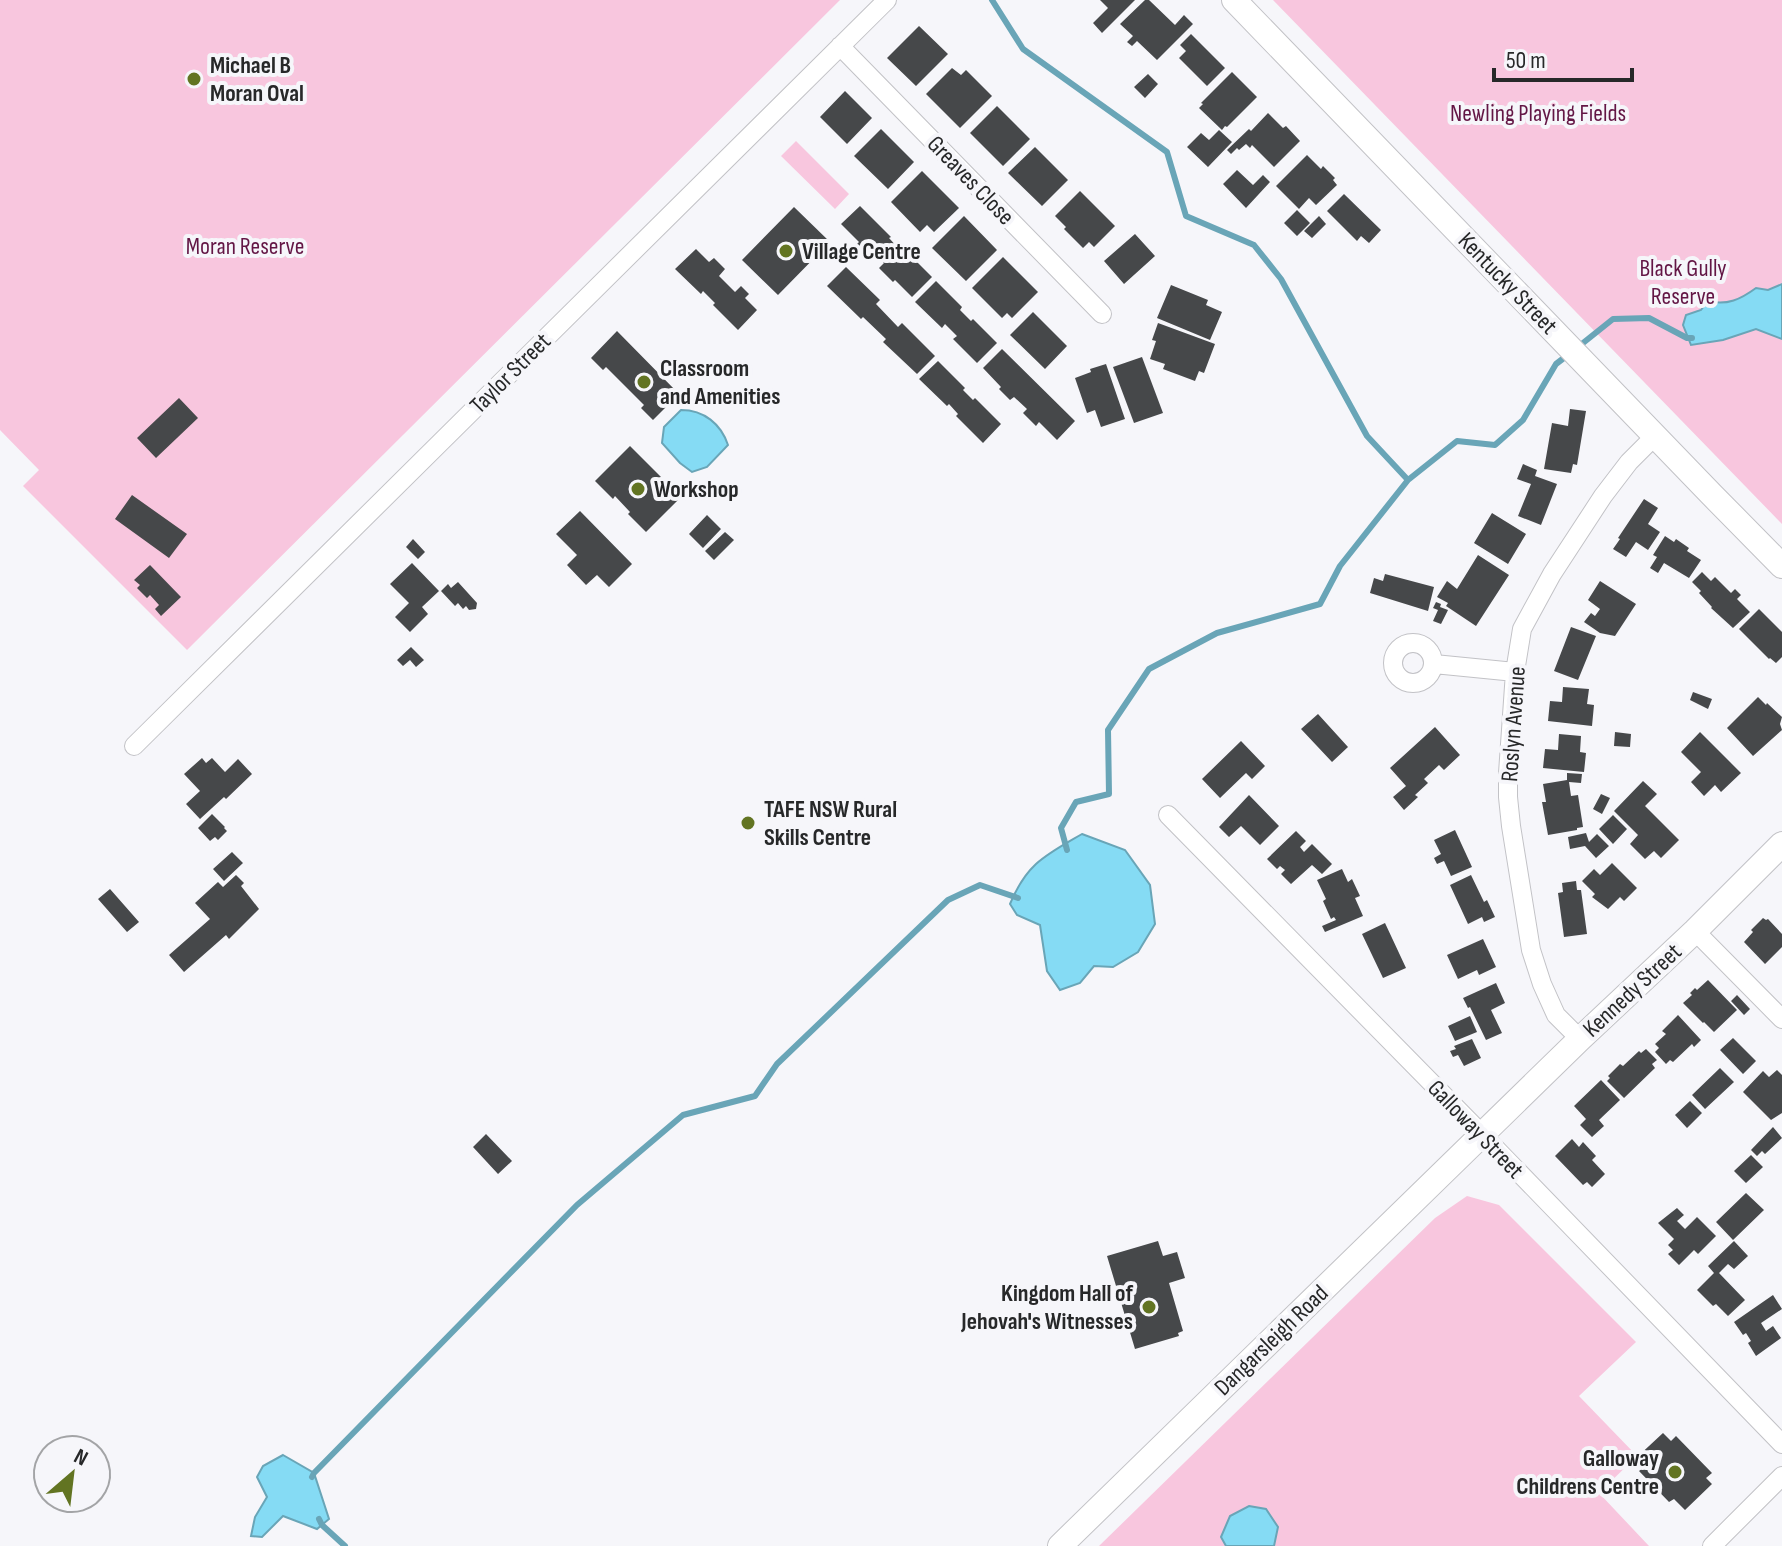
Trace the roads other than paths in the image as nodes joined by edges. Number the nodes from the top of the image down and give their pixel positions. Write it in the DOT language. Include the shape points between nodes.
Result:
graph roads {
  1 [pos="887,0"];
  2 [pos="1234,0"];
  3 [pos="840,46"];
  4 [pos="1102,314"];
  5 [pos="1655,436"];
  6 [pos="1782,566"];
  7 [pos="1434,664"];
  8 [pos="1515,672"];
  9 [pos="134,746"];
  10 [pos="1168,815"];
  11 [pos="1782,844"];
  12 [pos="1695,931"];
  13 [pos="1782,1019"];
  14 [pos="1580,1039"];
  15 [pos="1482,1135"];
  16 [pos="1782,1444"];
  17 [pos="1782,1476"];
  18 [pos="1060,1546"];
  19 [pos="1712,1546"];
  1 -- 3 [label="street, Taylor Street"];
  2 -- 5 [label="street, Kentucky Street"];
  3 -- 4 [label="street, Greaves Close"];
  3 -- 9 [label="street, Taylor Street"];
  5 -- 6 [label="street, Kentucky Street"];
  5 -- 8 [label="street, Roslyn Avenue" via="1603,496 1552,574 1522,629"];
  7 -- 8 [label="street"];
  8 -- 14 [label="street, Roslyn Avenue" via="1508,797 1531,950 1556,1015"];
  10 -- 15 [label="street, Galloway Street"];
  11 -- 12 [label="street, Kennedy Street"];
  12 -- 13 [label="street"];
  12 -- 14 [label="street, Kennedy Street"];
  14 -- 15 [label="street, Kennedy Street"];
  15 -- 16 [label="street, Galloway Street"];
  15 -- 18 [label="street, Dangarsleigh Road"];
  17 -- 19 [label="street"];
}
